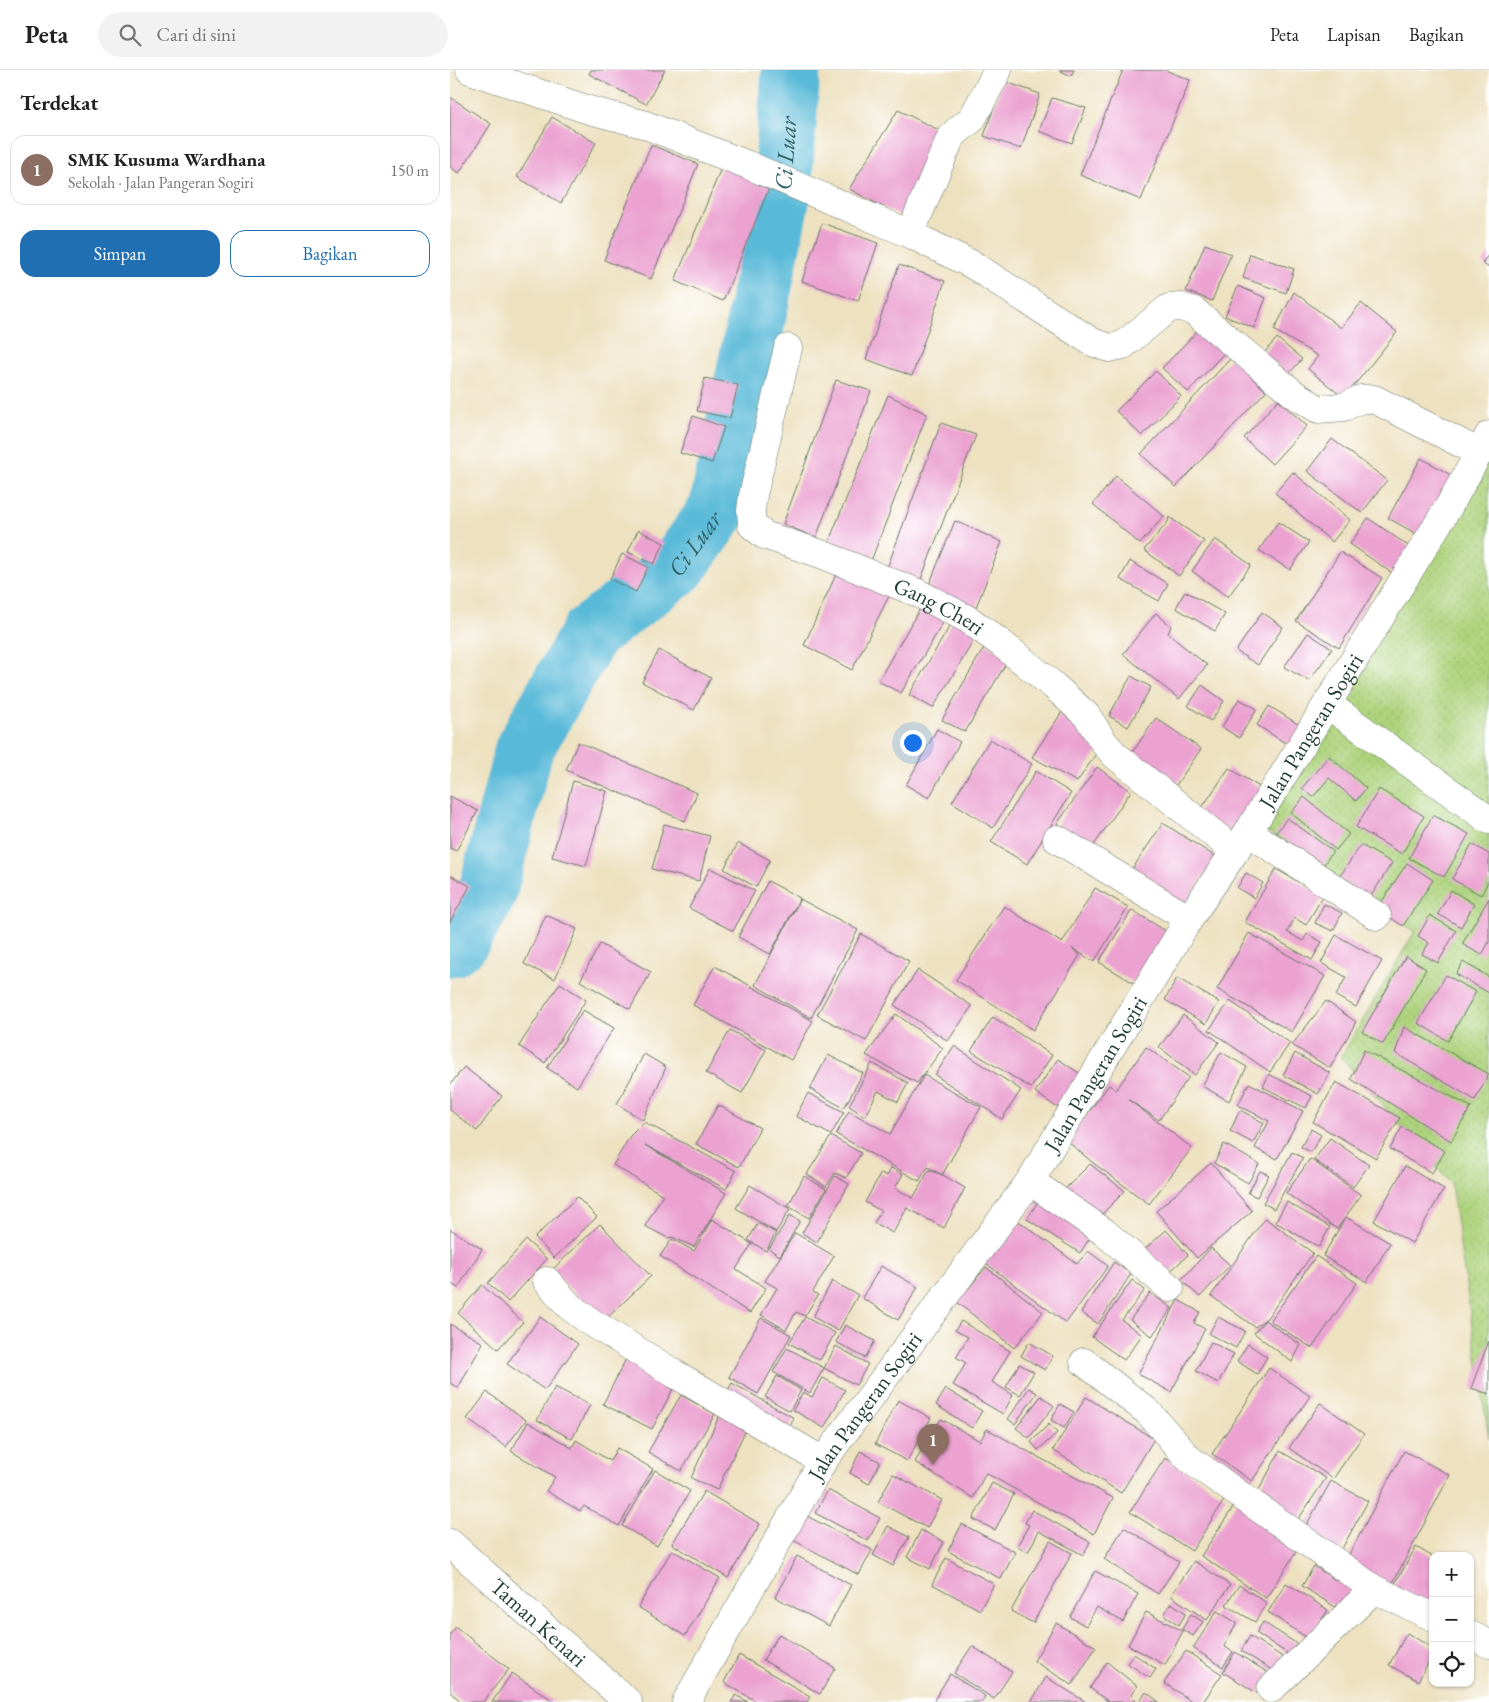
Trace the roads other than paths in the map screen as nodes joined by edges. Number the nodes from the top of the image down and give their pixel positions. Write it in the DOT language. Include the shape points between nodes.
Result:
graph roads {
  1 [pos="470,70"];
  2 [pos="998,70"];
  3 [pos="910,234"];
  4 [pos="788,348"];
  5 [pos="1484,444"];
  6 [pos="1327,704"];
  7 [pos="1489,820"];
  8 [pos="1058,840"];
  9 [pos="1241,841"];
  10 [pos="1377,916"];
  11 [pos="1189,919"];
  12 [pos="1030,1180"];
  13 [pos="546,1280"];
  14 [pos="1170,1288"];
  15 [pos="1084,1362"];
  16 [pos="823,1461"];
  17 [pos="450,1543"];
  18 [pos="1374,1589"];
  19 [pos="1429,1616"];
  20 [pos="1474,1638"];
  21 [pos="1489,1644"];
  22 [pos="1272,1689"];
  23 [pos="628,1702"];
  24 [pos="686,1702"];
  1 -- 3 [label="street" via="589,110 643,124"];
  2 -- 3 [label="street" via="972,119 950,139"];
  3 -- 5 [label="street" via="972,265 1092,342 1109,348 1123,345 1169,308 1181,307 1194,311 1294,394 1318,409 1344,407 1361,399 1374,399"];
  4 -- 9 [label="street, Gang Cheri" via="752,495 752,524 764,535 918,593 969,620 1087,716 1115,755"];
  5 -- 6 [label="street, Jalan Pangeran Sogiri"];
  6 -- 7 [label="street"];
  6 -- 9 [label="street, Jalan Pangeran Sogiri"];
  8 -- 11 [label="street"];
  9 -- 10 [label="street, Gang Cheri"];
  9 -- 11 [label="street, Jalan Pangeran Sogiri"];
  11 -- 12 [label="street, Jalan Pangeran Sogiri"];
  12 -- 14 [label="street" via="1104,1232"];
  12 -- 16 [label="street, Jalan Pangeran Sogiri"];
  13 -- 16 [label="street" via="570,1307 591,1322"];
  15 -- 18 [label="street" via="1148,1412 1190,1459"];
  16 -- 24 [label="street, Jalan Pangeran Sogiri"];
  17 -- 23 [label="street, Taman Kenari"];
  18 -- 19 [label="street"];
  18 -- 22 [label="street"];
  20 -- 21 [label="street"];
}
